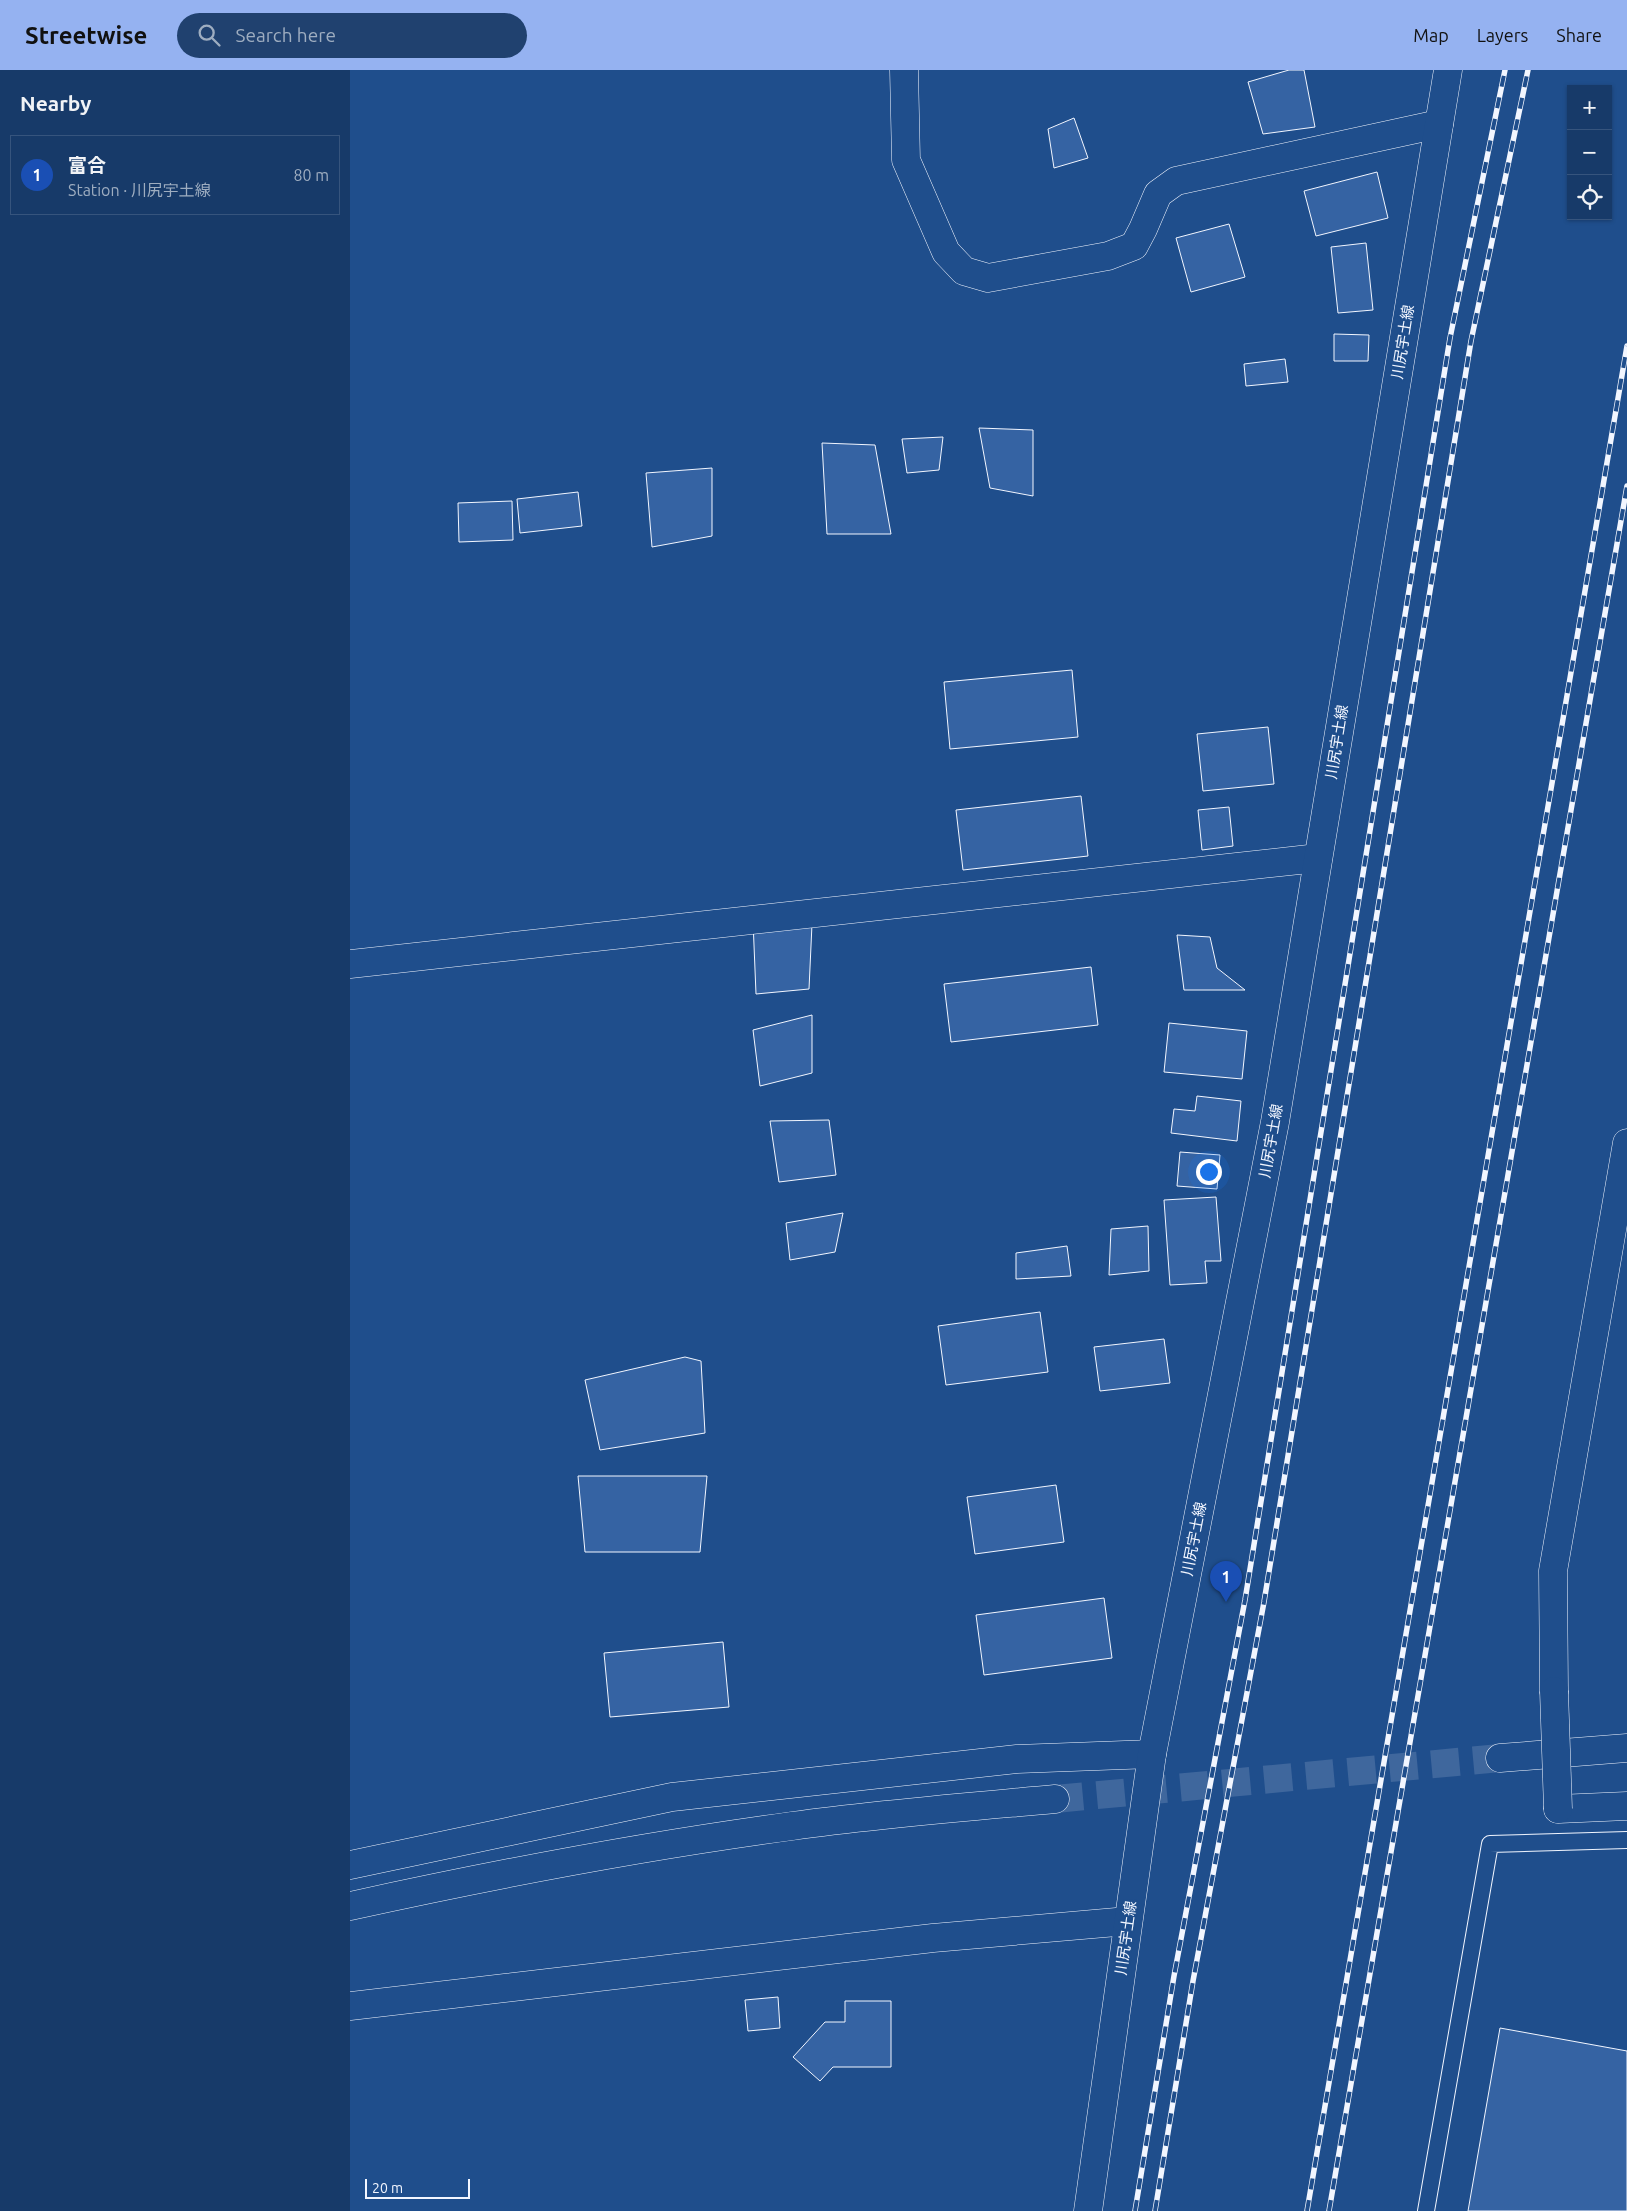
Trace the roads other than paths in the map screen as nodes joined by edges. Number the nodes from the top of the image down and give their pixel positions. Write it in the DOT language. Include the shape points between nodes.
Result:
graph roads {
  1 [pos="904,70"];
  2 [pos="1448,70"];
  3 [pos="1439,124"];
  4 [pos="1318,858"];
  5 [pos="350,964"];
  6 [pos="1627,1143"];
  7 [pos="1627,1748"];
  8 [pos="1152,1754"];
  9 [pos="1500,1758"];
  10 [pos="1055,1799"];
  11 [pos="1627,1806"];
  12 [pos="1627,1840"];
  13 [pos="350,1865"];
  14 [pos="350,1906"];
  15 [pos="1128,1921"];
  16 [pos="350,2006"];
  17 [pos="1088,2211"];
  18 [pos="1426,2211"];
  1 -- 3 [label="street" via="906,160 946,252 964,271 988,278 1108,256 1134,246 1158,194 1176,181"];
  2 -- 3 [label="street, 川尻宇土線"];
  3 -- 4 [label="street, 川尻宇土線"];
  4 -- 5 [label="street"];
  4 -- 8 [label="street, 川尻宇土線" via="1275,1122"];
  6 -- 11 [label="street, bridge" via="1553,1571 1558,1809"];
  7 -- 9 [label="street"];
  8 -- 13 [label="street" via="1017,1759 672,1797"];
  8 -- 15 [label="street, 川尻宇土線"];
  10 -- 14 [label="street" via="792,1826 660,1846"];
  12 -- 18 [label="lane" via="1490,1844"];
  15 -- 16 [label="street" via="933,1938"];
  15 -- 17 [label="street, 川尻宇土線"];
}
